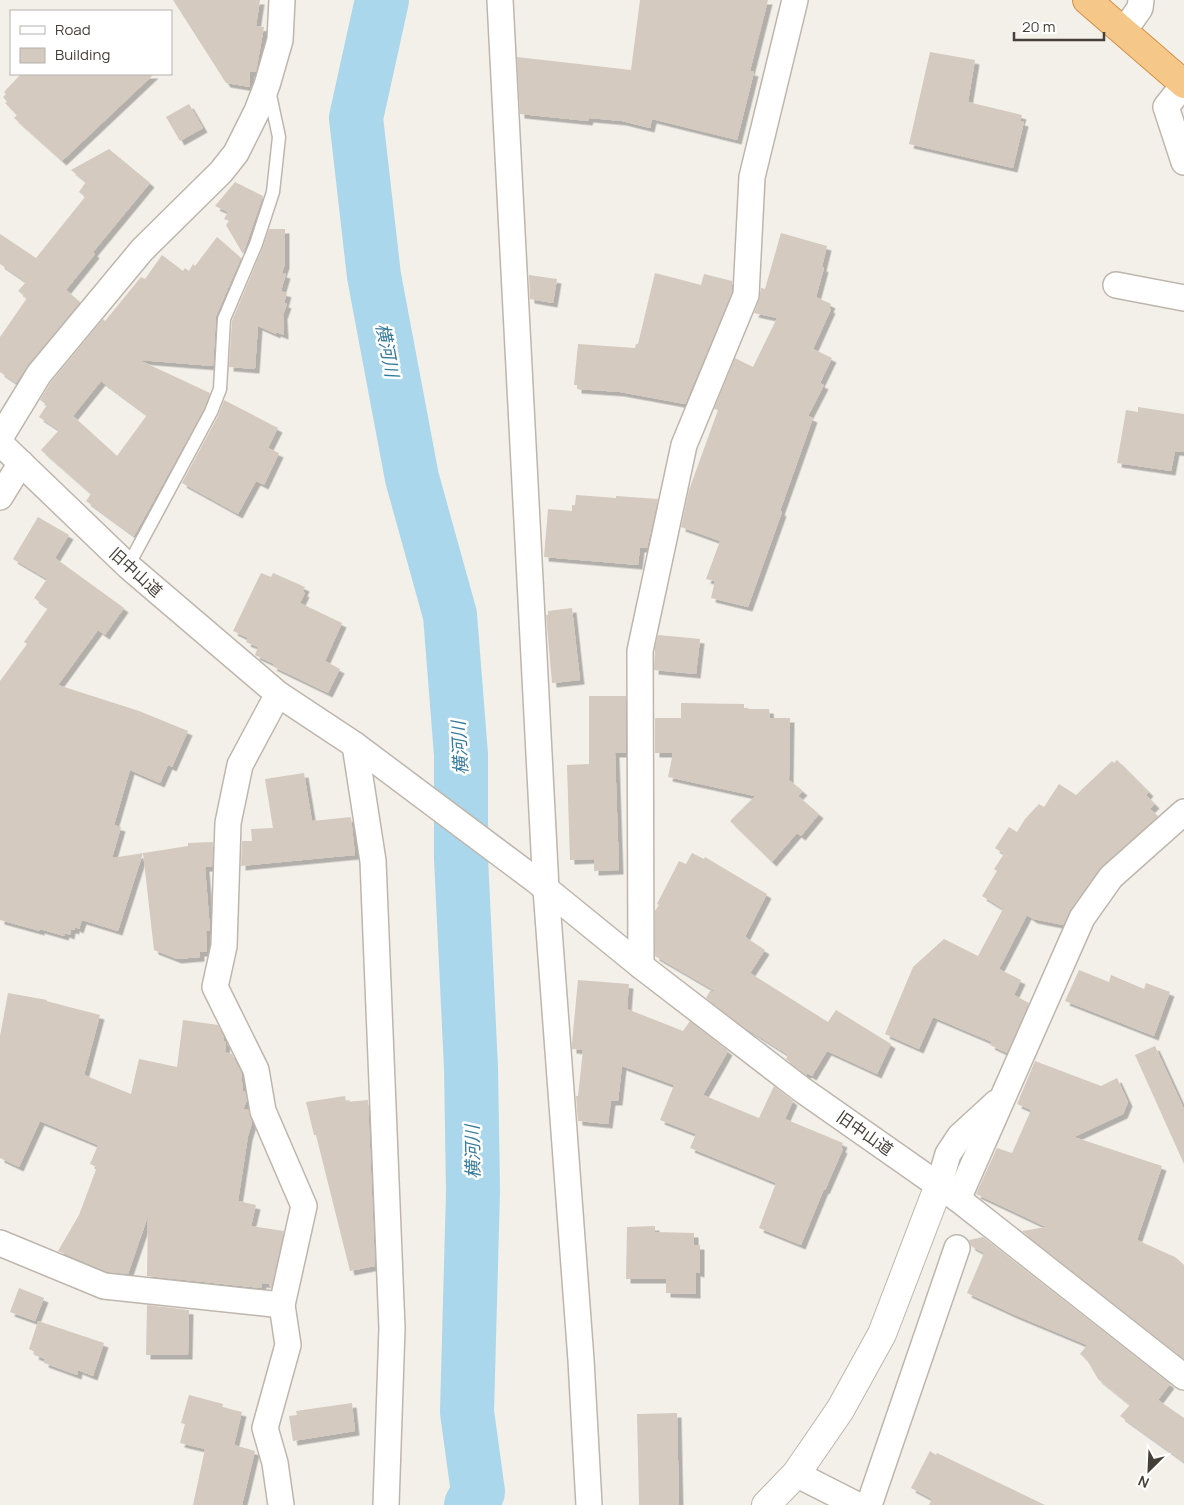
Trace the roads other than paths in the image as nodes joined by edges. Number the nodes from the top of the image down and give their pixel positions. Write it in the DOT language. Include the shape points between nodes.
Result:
graph roads {
  1 [pos="282,0"];
  2 [pos="500,0"];
  3 [pos="794,0"];
  4 [pos="1087,0"];
  5 [pos="1141,0"];
  6 [pos="1124,31"];
  7 [pos="1184,84"];
  8 [pos="268,85"];
  9 [pos="1184,162"];
  10 [pos="1116,285"];
  11 [pos="1184,298"];
  12 [pos="0,438"];
  13 [pos="0,443"];
  14 [pos="21,463"];
  15 [pos="0,497"];
  16 [pos="128,566"];
  17 [pos="278,694"];
  18 [pos="361,750"];
  19 [pos="1184,812"];
  20 [pos="540,884"];
  21 [pos="641,966"];
  22 [pos="948,1192"];
  23 [pos="957,1248"];
  24 [pos="0,1249"];
  25 [pos="282,1305"];
  26 [pos="1184,1377"];
  27 [pos="796,1474"];
  28 [pos="281,1505"];
  29 [pos="386,1505"];
  30 [pos="589,1505"];
  31 [pos="766,1505"];
  32 [pos="857,1505"];
  33 [pos="869,1505"];
  1 -- 8 [label="street" via="280,40"];
  2 -- 20 [label="street"];
  3 -- 21 [label="street" via="752,177 746,295 684,445 640,651"];
  4 -- 6 [label="highway"];
  5 -- 6 [label="street" via="1140,8"];
  6 -- 7 [label="highway"];
  7 -- 9 [label="street" via="1166,107"];
  8 -- 12 [label="street" via="236,153 142,250 45,367"];
  8 -- 16 [label="lane" via="278,137 273,192 256,244 224,319 220,389 211,412"];
  10 -- 11 [label="street"];
  13 -- 14 [label="street, 旧中山道"];
  14 -- 15 [label="street"];
  14 -- 16 [label="street, 旧中山道"];
  16 -- 17 [label="street, 旧中山道"];
  17 -- 18 [label="street, 旧中山道"];
  17 -- 25 [label="street" via="240,766 228,823 224,946 216,987 256,1070 264,1111 304,1206"];
  18 -- 20 [label="street, 旧中山道"];
  18 -- 29 [label="street" via="373,861 392,1318"];
  19 -- 22 [label="street" via="1111,877 1082,918 1004,1097 960,1136 948,1154"];
  20 -- 21 [label="street, 旧中山道"];
  20 -- 30 [label="street" via="580,1351"];
  21 -- 22 [label="street, 旧中山道" via="802,1089"];
  22 -- 26 [label="street, 旧中山道"];
  22 -- 27 [label="street" via="882,1334 840,1410"];
  23 -- 33 [label="street"];
  24 -- 25 [label="street" via="104,1286"];
  25 -- 28 [label="street" via="288,1345 265,1428 275,1463"];
  27 -- 31 [label="street"];
  27 -- 32 [label="street"];
}
